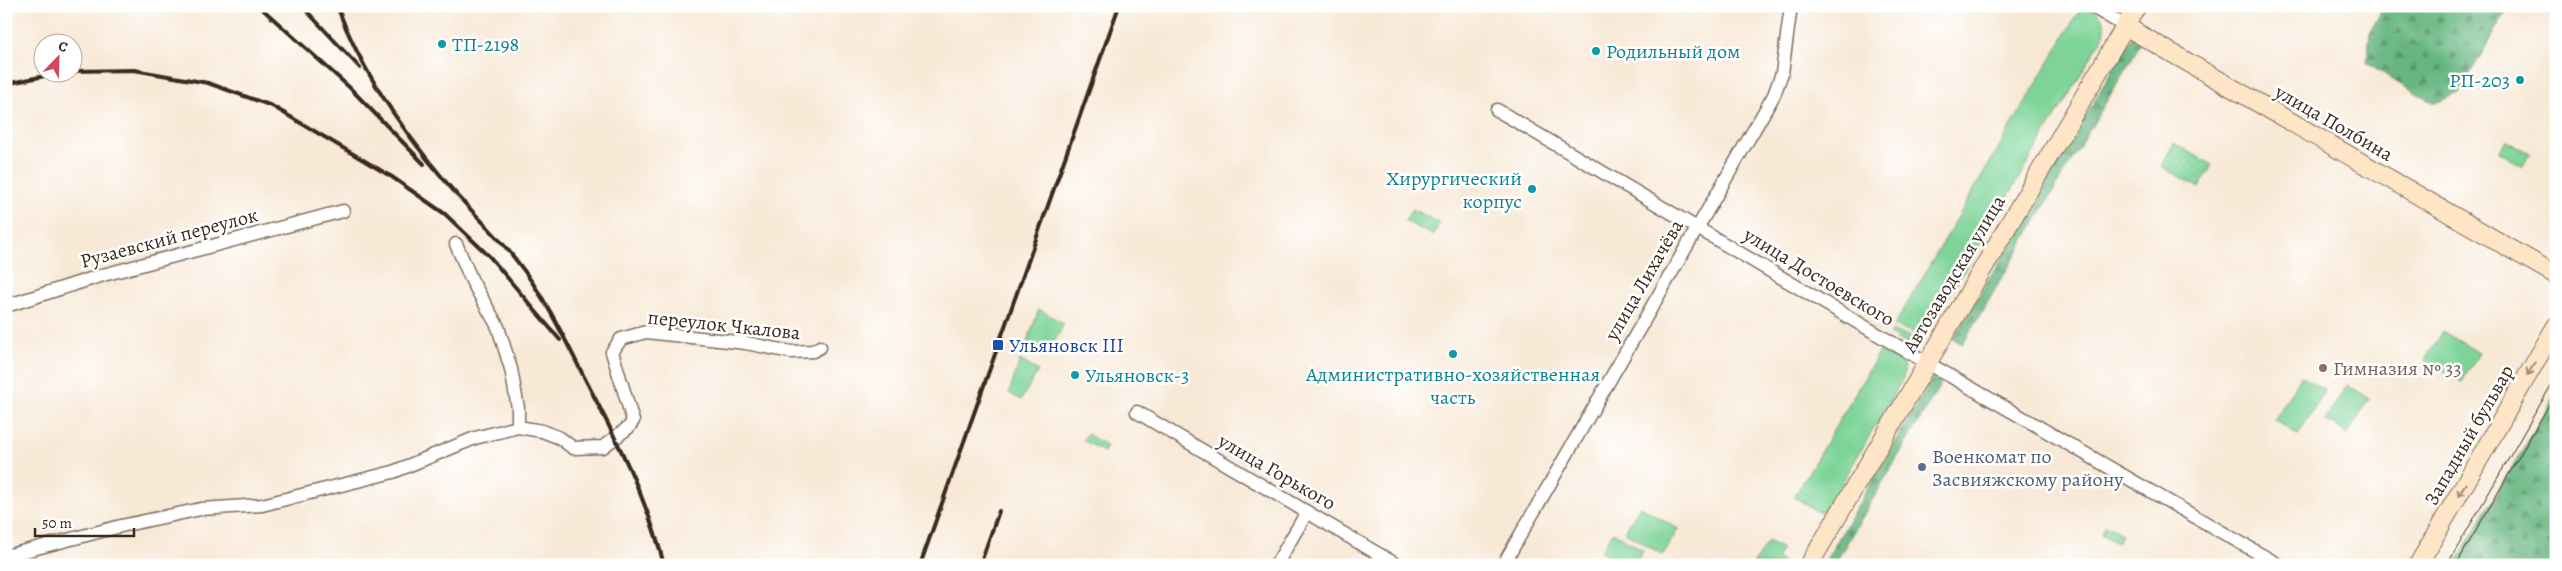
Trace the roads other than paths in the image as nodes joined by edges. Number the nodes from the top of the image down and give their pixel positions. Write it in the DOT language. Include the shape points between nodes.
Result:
graph roads {
  1 [pos="1791,6"];
  2 [pos="2091,6"];
  3 [pos="2137,6"];
  4 [pos="2125,26"];
  5 [pos="1497,110"];
  6 [pos="343,211"];
  7 [pos="1696,227"];
  8 [pos="456,244"];
  9 [pos="2556,275"];
  10 [pos="6,306"];
  11 [pos="2556,326"];
  12 [pos="820,347"];
  13 [pos="1926,362"];
  14 [pos="1137,412"];
  15 [pos="518,427"];
  16 [pos="1307,512"];
  17 [pos="6,556"];
  18 [pos="1276,565"];
  19 [pos="1397,565"];
  20 [pos="1503,565"];
  21 [pos="1809,565"];
  22 [pos="2279,565"];
  23 [pos="2418,565"];
  1 -- 7 [label="street, улица Лихачёва" via="1782,73 1774,95"];
  2 -- 4 [label="street, улица Полбина"];
  3 -- 4 [label="street, Автозаводская улица"];
  4 -- 9 [label="street, улица Полбина"];
  4 -- 13 [label="street, Автозаводская улица"];
  5 -- 7 [label="street, улица Достоевского"];
  6 -- 10 [label="street, Рузаевский переулок" via="103,275"];
  7 -- 13 [label="street, улица Достоевского"];
  7 -- 20 [label="street, улица Лихачёва"];
  8 -- 15 [label="street" via="498,327 511,368"];
  11 -- 23 [label="street, Западный бульвар, one-way"];
  12 -- 15 [label="street, переулок Чкалова" via="813,351 791,352 746,343 646,332 621,339 612,352 633,421 603,447 573,448 560,438 542,431"];
  13 -- 21 [label="street, Автозаводская улица"];
  13 -- 22 [label="street, улица Достоевского"];
  14 -- 16 [label="street, улица Горького"];
  15 -- 17 [label="street" via="474,438 393,472 262,505 201,509 121,526"];
  16 -- 18 [label="street"];
  16 -- 19 [label="street, улица Горького"];
}
